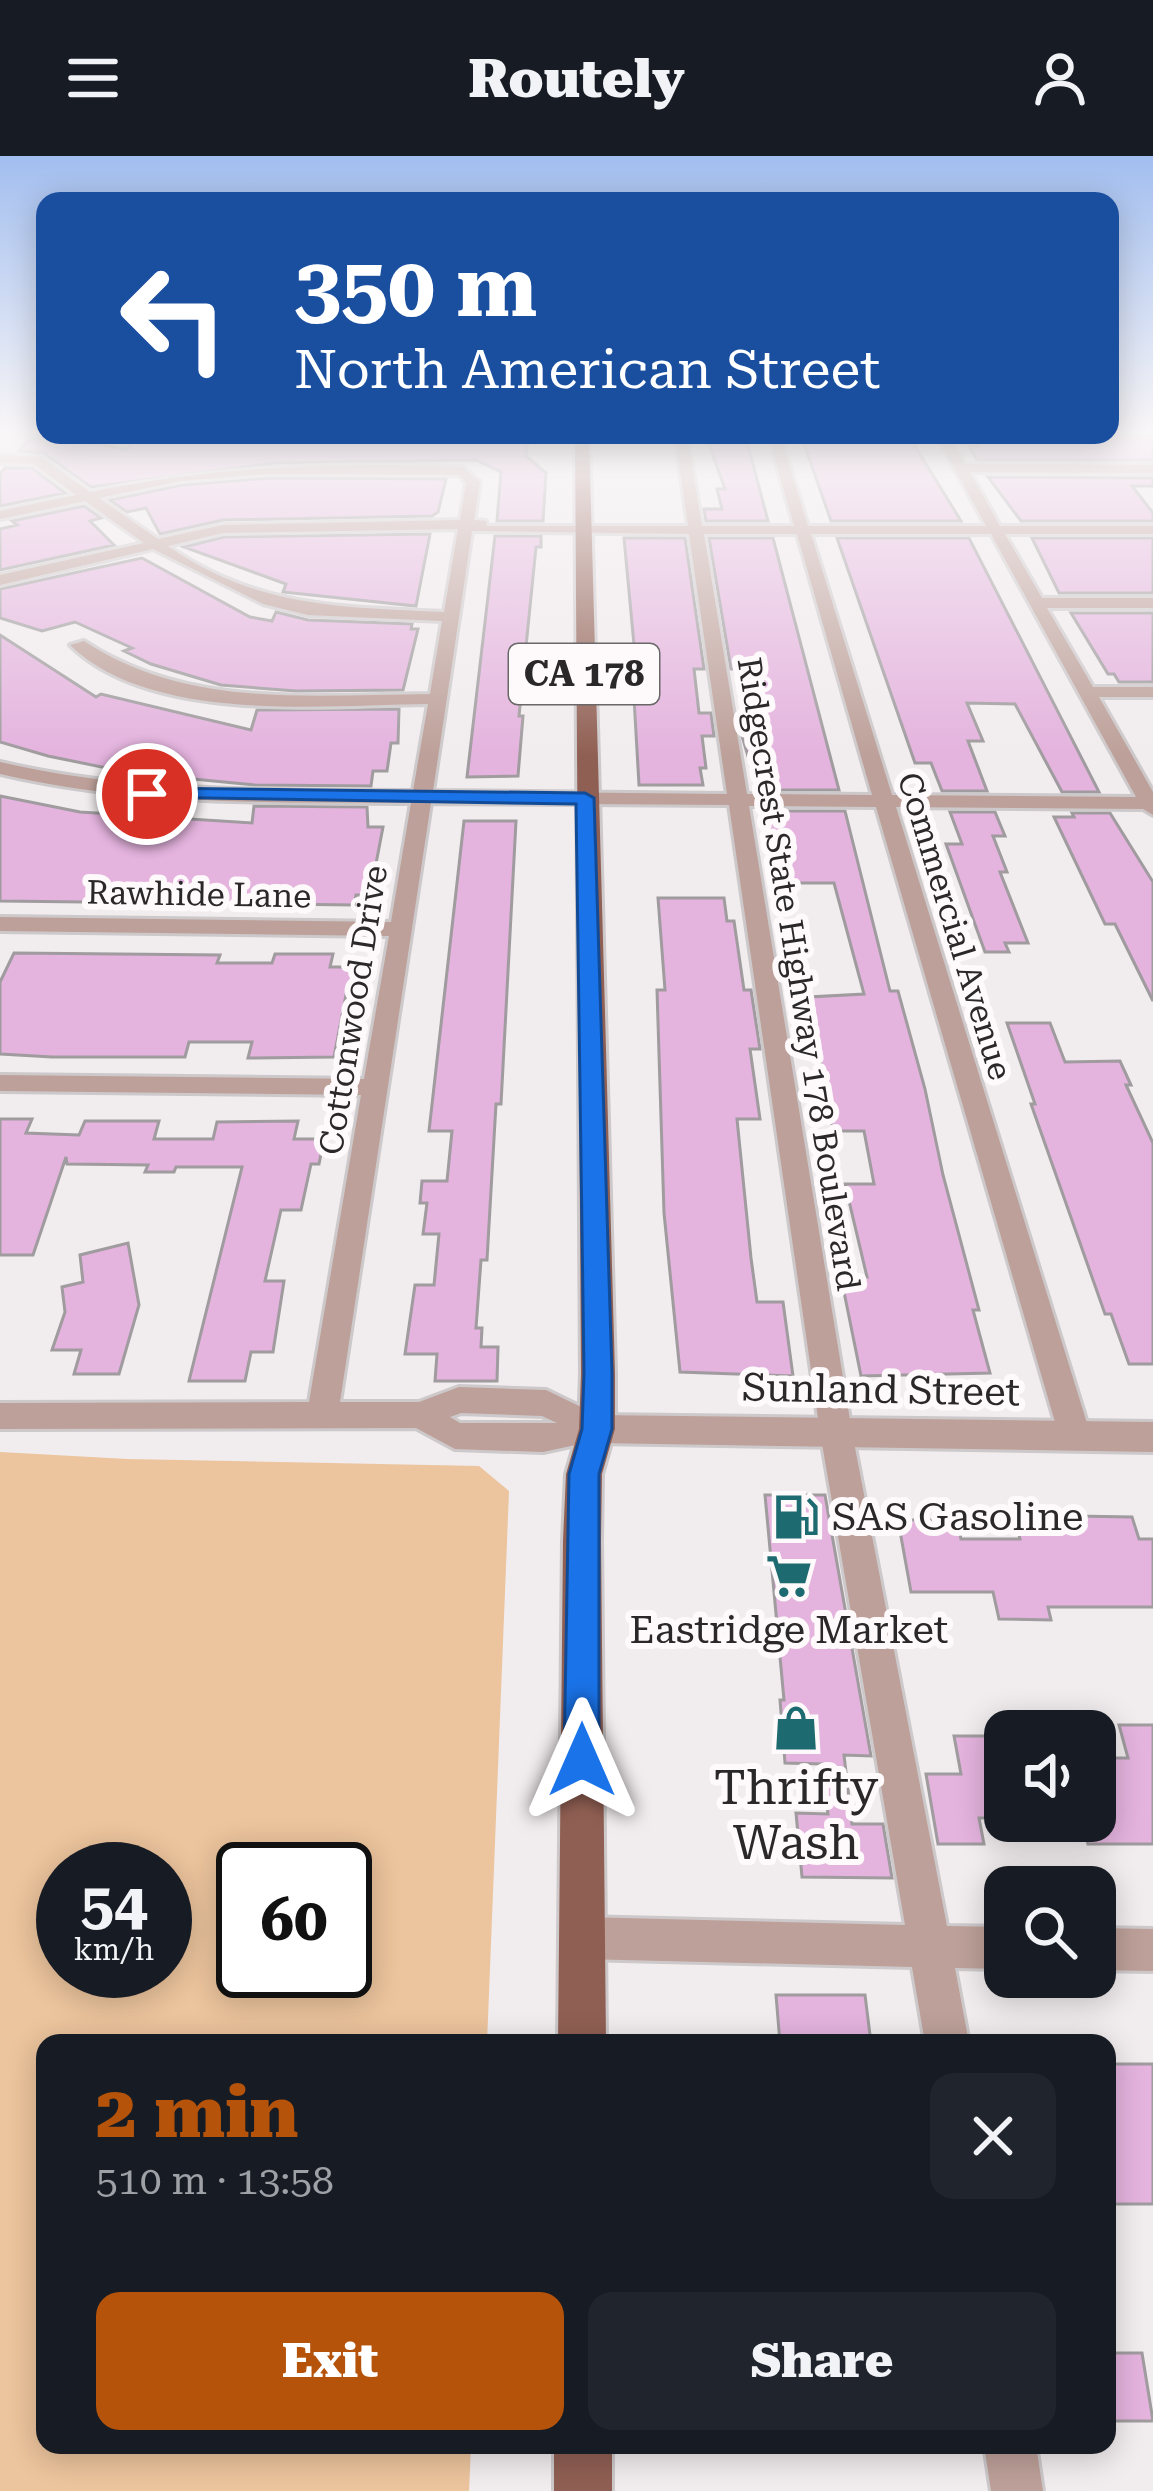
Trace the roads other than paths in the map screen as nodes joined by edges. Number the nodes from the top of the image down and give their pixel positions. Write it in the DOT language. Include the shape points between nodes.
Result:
graph roads {
  1 [pos="146,538"];
  2 [pos="182,538"];
  3 [pos="462,538"];
  4 [pos="582,538"];
  5 [pos="696,538"];
  6 [pos="806,538"];
  7 [pos="1001,538"];
  8 [pos="153,543"];
  9 [pos="0,580"];
  10 [pos="1034,603"];
  11 [pos="1153,603"];
  12 [pos="452,617"];
  13 [pos="78,646"];
  14 [pos="1083,692"];
  15 [pos="1153,692"];
  16 [pos="439,699"];
  17 [pos="0,769"];
  18 [pos="420,797"];
  19 [pos="585,798"];
  20 [pos="739,799"];
  21 [pos="882,801"];
  22 [pos="1152,805"];
  23 [pos="0,924"];
  24 [pos="398,929"];
  25 [pos="0,1083"];
  26 [pos="374,1087"];
  27 [pos="0,1416"];
  28 [pos="322,1418"];
  29 [pos="597,1429"];
  30 [pos="836,1432"];
  31 [pos="1075,1436"];
  32 [pos="1153,1437"];
  33 [pos="582,1938"];
  34 [pos="932,1946"];
  35 [pos="984,1947"];
  36 [pos="1116,1949"];
  37 [pos="1153,1950"];
  38 [pos="582,2034"];
  39 [pos="946,2034"];
  40 [pos="583,2454"];
  41 [pos="1011,2454"];
  42 [pos="583,2491"];
  43 [pos="1017,2491"];
  1 -- 8 [label="street"];
  2 -- 8 [label="street"];
  3 -- 12 [label="street, Cottonwood Drive"];
  4 -- 19 [label="main road, CA 178"];
  5 -- 20 [label="street, Ridgecrest State Highway 178 Boulevard"];
  6 -- 21 [label="street, Commercial Avenue"];
  7 -- 10 [label="street"];
  8 -- 9 [label="street"];
  8 -- 12 [label="street" via="295,608"];
  10 -- 11 [label="street"];
  10 -- 14 [label="street"];
  12 -- 16 [label="street, Cottonwood Drive"];
  13 -- 16 [label="street" via="125,676 186,692"];
  14 -- 15 [label="street"];
  14 -- 22 [label="street"];
  16 -- 18 [label="street, Cottonwood Drive"];
  17 -- 18 [label="street" via="118,792"];
  18 -- 19 [label="street"];
  18 -- 24 [label="street, Cottonwood Drive"];
  19 -- 20 [label="street"];
  19 -- 29 [label="main road, CA 178"];
  20 -- 21 [label="street"];
  20 -- 30 [label="street, Ridgecrest State Highway 178 Boulevard"];
  21 -- 22 [label="street"];
  21 -- 31 [label="street, Commercial Avenue"];
  23 -- 24 [label="street, Rawhide Lane"];
  24 -- 26 [label="street, Cottonwood Drive"];
  25 -- 26 [label="street"];
  26 -- 28 [label="street, Cottonwood Drive"];
  27 -- 28 [label="street"];
  28 -- 29 [label="street" via="421,1415 455,1436 543,1438"];
  29 -- 30 [label="street, Sunland Street"];
  29 -- 33 [label="main road, CA 178" via="584,1474"];
  30 -- 31 [label="street, Sunland Street"];
  30 -- 34 [label="street, Ridgecrest State Highway 178 Boulevard"];
  31 -- 32 [label="street, Sunland Street"];
  33 -- 34 [label="street"];
  33 -- 38 [label="main road, CA 178"];
  34 -- 35 [label="street"];
  34 -- 39 [label="street, Ridgecrest State Highway 178 Boulevard"];
  36 -- 37 [label="street"];
  40 -- 42 [label="main road"];
  41 -- 43 [label="street"];
}
